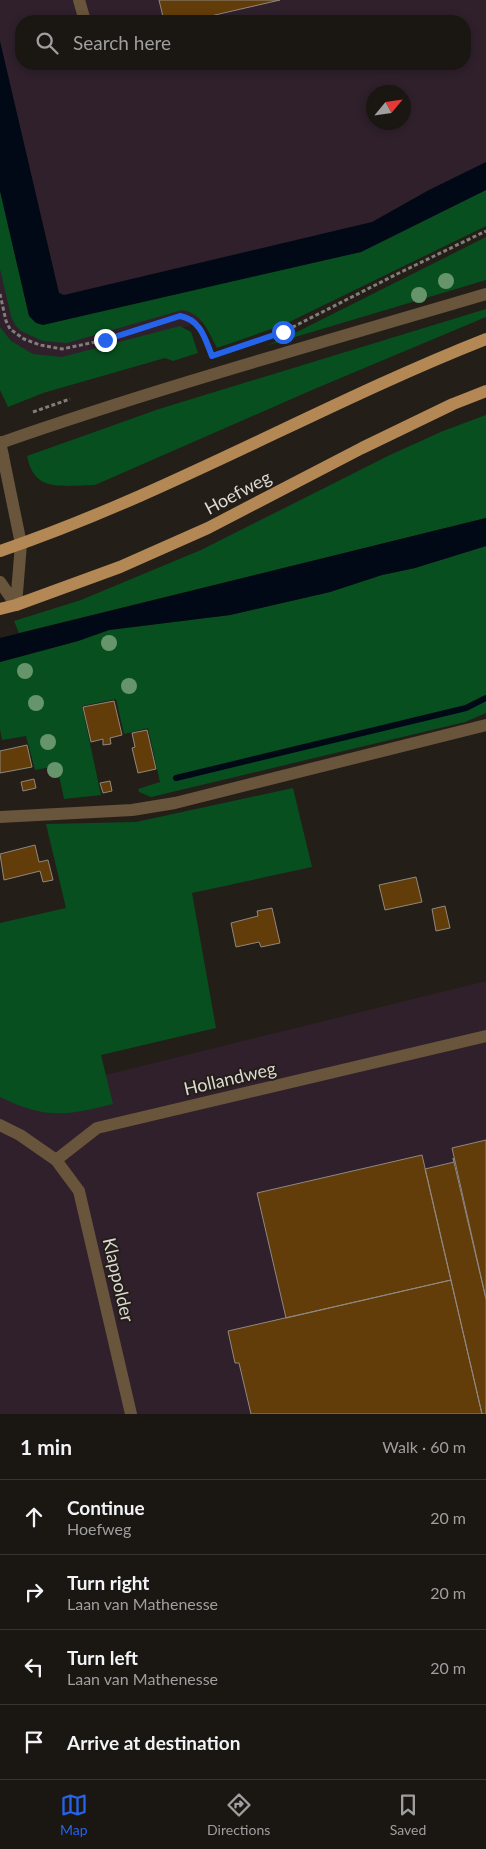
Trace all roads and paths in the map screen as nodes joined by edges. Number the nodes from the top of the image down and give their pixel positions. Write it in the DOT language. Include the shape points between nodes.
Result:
graph roads {
  1 [pos="79,0"];
  2 [pos="83,15"];
  3 [pos="486,231"];
  4 [pos="0,294"];
  5 [pos="486,294"];
  6 [pos="486,339"];
  7 [pos="248,344"];
  8 [pos="212,356"];
  9 [pos="486,391"];
  10 [pos="1,447"];
  11 [pos="21,544"];
  12 [pos="0,551"];
  13 [pos="0,582"];
  14 [pos="16,605"];
  15 [pos="0,609"];
  16 [pos="486,725"];
  17 [pos="0,817"];
  18 [pos="486,1036"];
  19 [pos="0,1125"];
  20 [pos="56,1160"];
  21 [pos="131,1414"];
  1 -- 2 [label="street"];
  3 -- 7 [label="path" via="283,332"];
  4 -- 8 [label="path" via="10,329 40,345 62,349 105,340 180,316 196,323"];
  5 -- 10 [label="street" via="72,418"];
  6 -- 11 [label="main road, Hoefweg" via="178,479"];
  9 -- 14 [label="main road, Hoefweg" via="370,444 208,528 120,567"];
  10 -- 11 [label="street"];
  11 -- 12 [label="main road, Hoefweg"];
  11 -- 14 [label="street"];
  13 -- 14 [label="street"];
  14 -- 15 [label="main road, Hoefweg"];
  16 -- 17 [label="street" via="174,804 132,810"];
  18 -- 20 [label="street, Hollandweg" via="97,1128"];
  19 -- 20 [label="street"];
  20 -- 21 [label="street, Klappolder" via="79,1191"];
}
